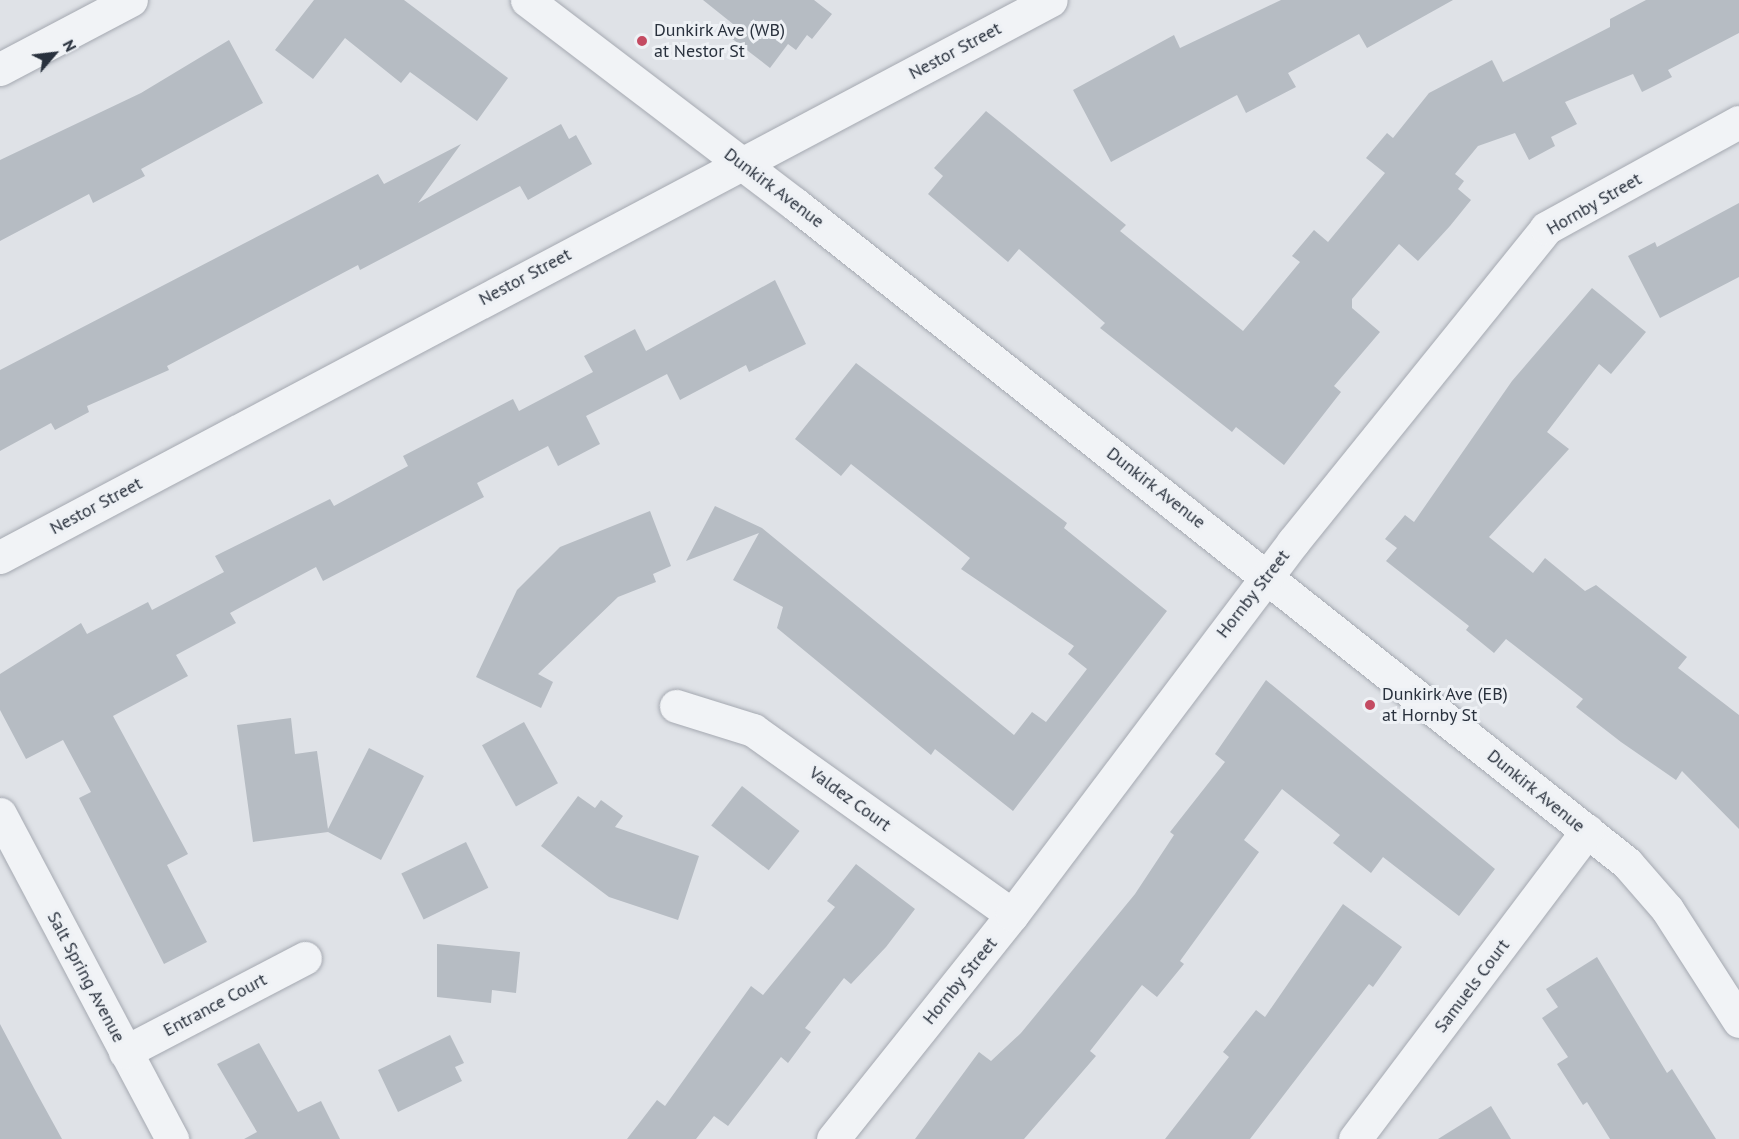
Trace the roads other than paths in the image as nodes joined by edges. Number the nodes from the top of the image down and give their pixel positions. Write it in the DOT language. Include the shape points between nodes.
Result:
graph roads {
  1 [pos="131,0"];
  2 [pos="527,0"];
  3 [pos="1051,0"];
  4 [pos="0,69"];
  5 [pos="1739,122"];
  6 [pos="743,163"];
  7 [pos="0,557"];
  8 [pos="1267,576"];
  9 [pos="676,706"];
  10 [pos="0,814"];
  11 [pos="1587,831"];
  12 [pos="1012,915"];
  13 [pos="305,958"];
  14 [pos="1739,1021"];
  15 [pos="125,1052"];
  16 [pos="172,1139"];
  17 [pos="833,1139"];
  18 [pos="1355,1139"];
  1 -- 4 [label="street"];
  2 -- 6 [label="street, Dunkirk Avenue"];
  3 -- 6 [label="street, Nestor Street"];
  5 -- 8 [label="street, Hornby Street" via="1546,228"];
  6 -- 7 [label="street, Nestor Street"];
  6 -- 8 [label="street, Dunkirk Avenue"];
  8 -- 11 [label="street, Dunkirk Avenue"];
  8 -- 12 [label="street, Hornby Street"];
  9 -- 12 [label="street, Valdez Court" via="753,730"];
  10 -- 15 [label="street, Salt Spring Avenue"];
  11 -- 14 [label="street, Dunkirk Avenue" via="1647,883"];
  11 -- 18 [label="street, Samuels Court"];
  12 -- 17 [label="street, Hornby Street"];
  13 -- 15 [label="street, Entrance Court"];
  15 -- 16 [label="street, Salt Spring Avenue"];
}
